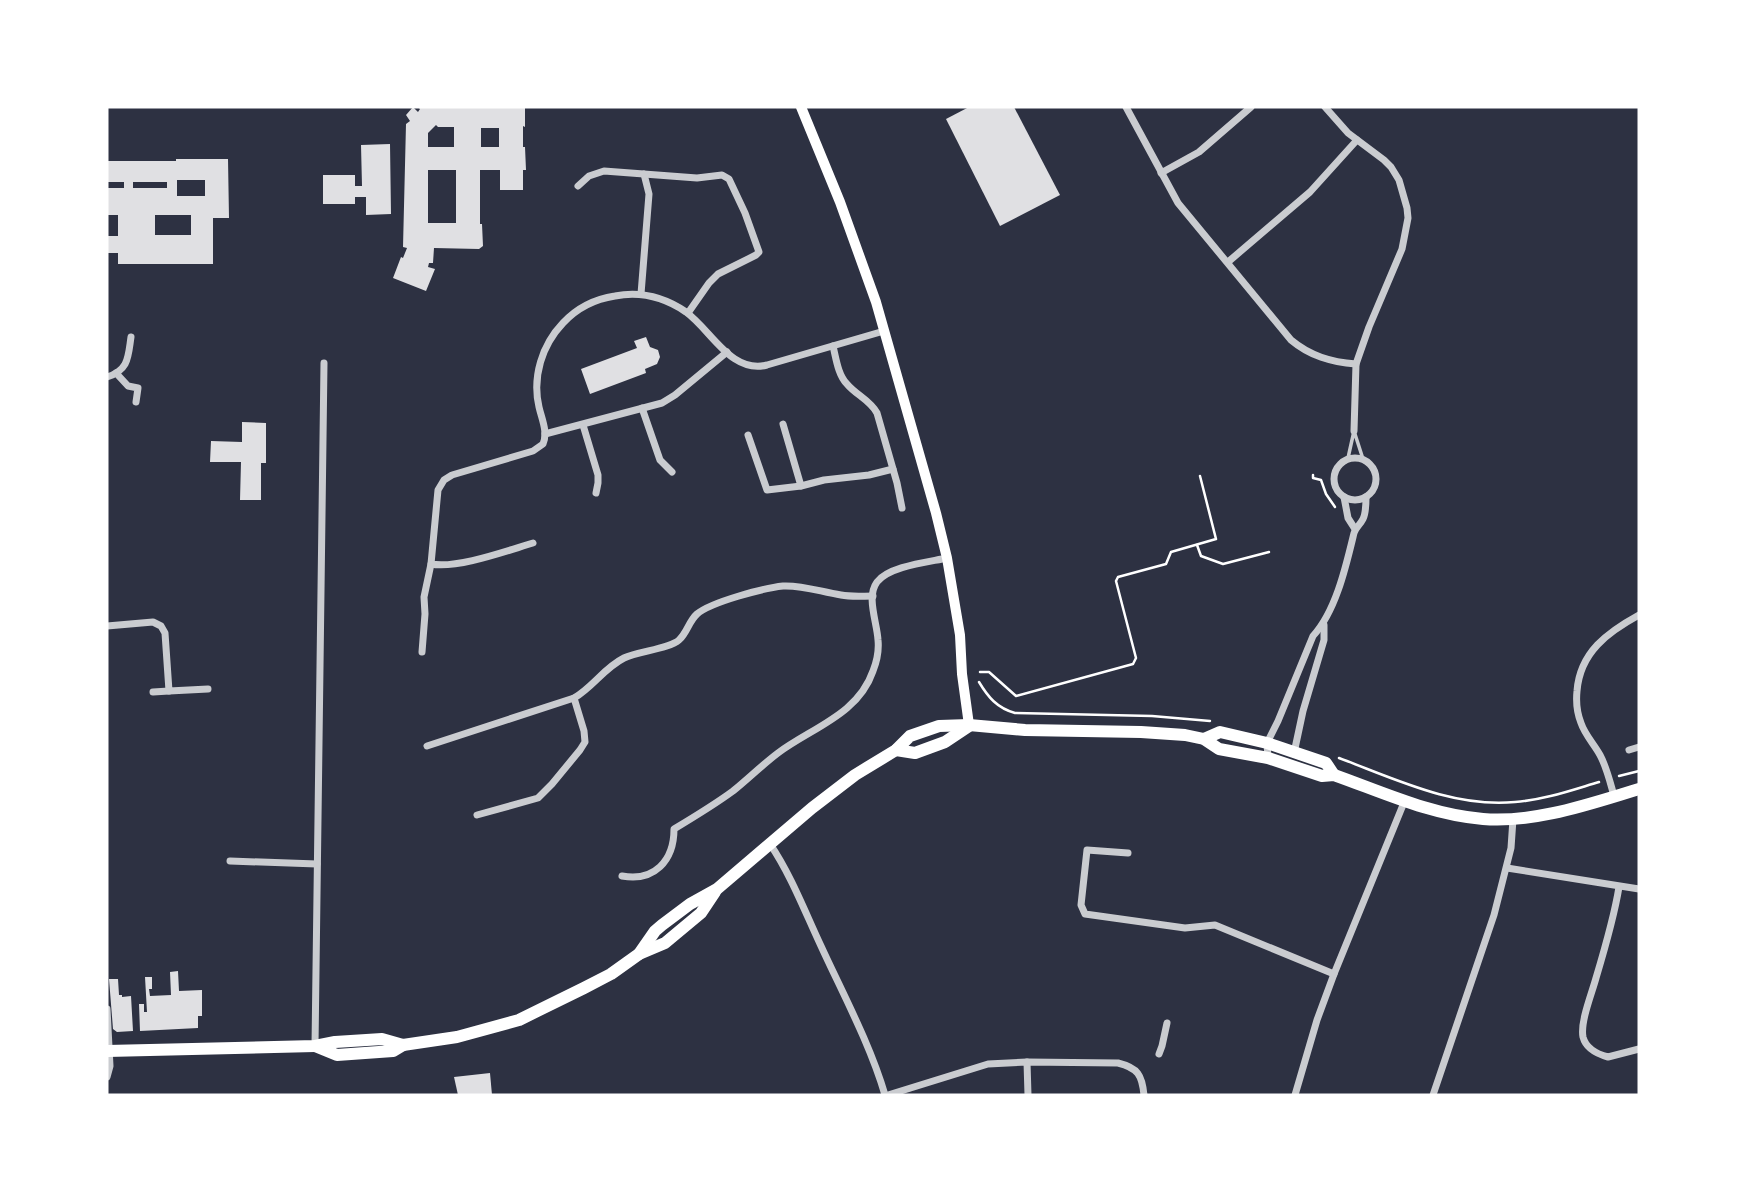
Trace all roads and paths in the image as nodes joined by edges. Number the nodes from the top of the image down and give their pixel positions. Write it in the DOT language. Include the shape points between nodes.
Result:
graph roads {
  1 [pos="801,107"];
  2 [pos="1126,107"];
  3 [pos="1251,107"];
  4 [pos="1325,107"];
  5 [pos="1357,140"];
  6 [pos="1161,173"];
  7 [pos="644,174"];
  8 [pos="578,186"];
  9 [pos="1228,262"];
  10 [pos="641,294"];
  11 [pos="688,313"];
  12 [pos="884,331"];
  13 [pos="131,337"];
  14 [pos="833,346"];
  15 [pos="727,352"];
  16 [pos="324,363"];
  17 [pos="1356,364"];
  18 [pos="116,373"];
  19 [pos="107,377"];
  20 [pos="136,402"];
  21 [pos="642,408"];
  22 [pos="783,424"];
  23 [pos="583,425"];
  24 [pos="1354,431"];
  25 [pos="545,434"];
  26 [pos="748,435"];
  27 [pos="1348,458"];
  28 [pos="1363,459"];
  29 [pos="893,469"];
  30 [pos="672,472"];
  31 [pos="1313,475"];
  32 [pos="1199,476"];
  33 [pos="801,486"];
  34 [pos="596,493"];
  35 [pos="1344,497"];
  36 [pos="1366,497"];
  37 [pos="902,508"];
  38 [pos="1337,511"];
  39 [pos="1355,529"];
  40 [pos="533,543"];
  41 [pos="1197,545"];
  42 [pos="1269,552"];
  43 [pos="947,558"];
  44 [pos="430,564"];
  45 [pos="873,596"];
  46 [pos="1639,615"];
  47 [pos="1324,625"];
  48 [pos="107,626"];
  49 [pos="422,652"];
  50 [pos="980,672"];
  51 [pos="979,682"];
  52 [pos="208,689"];
  53 [pos="169,691"];
  54 [pos="153,692"];
  55 [pos="575,698"];
  56 [pos="1213,722"];
  57 [pos="969,725"];
  58 [pos="1204,739"];
  59 [pos="1266,743"];
  60 [pos="427,746"];
  61 [pos="1639,747"];
  62 [pos="1629,750"];
  63 [pos="1294,751"];
  64 [pos="1337,757"];
  65 [pos="1268,758"];
  66 [pos="1290,765"];
  67 [pos="1639,771"];
  68 [pos="1334,775"];
  69 [pos="1609,779"];
  70 [pos="1639,789"];
  71 [pos="1614,796"];
  72 [pos="1405,800"];
  73 [pos="477,815"];
  74 [pos="1513,819"];
  75 [pos="770,844"];
  76 [pos="1128,853"];
  77 [pos="230,861"];
  78 [pos="317,864"];
  79 [pos="1507,868"];
  80 [pos="622,876"];
  81 [pos="1619,887"];
  82 [pos="1639,890"];
  83 [pos="1334,974"];
  84 [pos="107,1009"];
  85 [pos="1167,1023"];
  86 [pos="315,1046"];
  87 [pos="1639,1049"];
  88 [pos="108,1051"];
  89 [pos="1159,1054"];
  90 [pos="1027,1062"];
  91 [pos="107,1077"];
  92 [pos="886,1095"];
  93 [pos="1028,1095"];
  94 [pos="1144,1095"];
  95 [pos="1295,1095"];
  96 [pos="1433,1095"];
  1 -- 12 [label="main road" via="840,202"];
  2 -- 6 [label="street"];
  3 -- 6 [label="street" via="1199,152"];
  4 -- 5 [label="street"];
  5 -- 9 [label="street" via="1319,183"];
  5 -- 17 [label="street" via="1398,176 1408,215 1404,243"];
  6 -- 9 [label="street" via="1178,203"];
  7 -- 8 [label="street" via="604,171"];
  7 -- 10 [label="street" via="649,194"];
  7 -- 11 [label="street" via="722,175 729,179 758,246 757,254 715,277"];
  9 -- 17 [label="street" via="1298,346 1323,359"];
  10 -- 11 [label="street"];
  10 -- 25 [label="street" via="591,303 556,331 538,373 537,399"];
  11 -- 15 [label="street"];
  12 -- 14 [label="street"];
  12 -- 43 [label="main road"];
  13 -- 18 [label="street" via="127,361"];
  14 -- 15 [label="street" via="758,367 741,363"];
  14 -- 29 [label="street" via="844,381 876,411"];
  15 -- 21 [label="street" via="669,399"];
  16 -- 78 [label="street"];
  17 -- 24 [label="street"];
  18 -- 19 [label="street"];
  18 -- 20 [label="street" via="128,386 138,388"];
  21 -- 23 [label="street"];
  21 -- 30 [label="street" via="660,460"];
  22 -- 33 [label="street"];
  23 -- 25 [label="street"];
  23 -- 34 [label="street" via="598,478"];
  24 -- 27 [label="lane"];
  24 -- 28 [label="lane"];
  25 -- 44 [label="street" via="537,449 442,482"];
  26 -- 33 [label="street" via="766,489"];
  27 -- 28 [label="street"];
  27 -- 35 [label="street" via="1337,466 1333,478"];
  28 -- 36 [label="street" via="1376,477"];
  29 -- 33 [label="street"];
  29 -- 37 [label="street"];
  31 -- 38 [label="path" via="1321,480"];
  32 -- 41 [label="path" via="1216,539"];
  35 -- 36 [label="street"];
  35 -- 39 [label="street"];
  36 -- 39 [label="street" via="1363,520"];
  39 -- 47 [label="street" via="1347,566"];
  40 -- 44 [label="street" via="456,564"];
  41 -- 42 [label="path" via="1200,556 1221,564"];
  41 -- 50 [label="path" via="1171,552 1166,564 1117,578 1136,658 1133,664 1016,696 989,673"];
  43 -- 45 [label="street" via="886,575 877,582"];
  43 -- 57 [label="main road"];
  44 -- 49 [label="street"];
  45 -- 55 [label="street" via="785,586 727,600 696,615 678,641 622,659"];
  45 -- 80 [label="street" via="878,652 872,675 857,699 674,829 670,851 659,869 644,877"];
  46 -- 69 [label="street" via="1596,645 1578,685 1579,719"];
  47 -- 59 [label="street" via="1314,636"];
  47 -- 63 [label="street"];
  48 -- 53 [label="street" via="153,622 161,626"];
  51 -- 56 [label="path" via="996,704 1015,713"];
  52 -- 53 [label="street"];
  53 -- 54 [label="street"];
  55 -- 60 [label="street"];
  55 -- 73 [label="street" via="585,742 573,759 538,798"];
  57 -- 58 [label="main road"];
  57 -- 75 [label="main road" via="945,742 915,753 896,750 844,783"];
  58 -- 59 [label="main road" via="1220,732"];
  58 -- 65 [label="main road" via="1219,749"];
  59 -- 63 [label="main road"];
  59 -- 65 [label="street"];
  61 -- 62 [label="street"];
  63 -- 66 [label="street"];
  63 -- 68 [label="main road" via="1326,762"];
  64 -- 69 [label="path" via="1446,796 1488,803 1547,797"];
  65 -- 66 [label="main road"];
  66 -- 68 [label="main road" via="1322,776"];
  67 -- 69 [label="path"];
  68 -- 72 [label="main road"];
  69 -- 71 [label="street"];
  70 -- 71 [label="main road"];
  71 -- 74 [label="main road"];
  72 -- 74 [label="main road" via="1453,814"];
  72 -- 83 [label="street"];
  74 -- 79 [label="street"];
  75 -- 86 [label="main road" via="717,889 662,925 639,954 611,974 519,1020 393,1051 337,1055"];
  75 -- 92 [label="street" via="854,1017"];
  76 -- 83 [label="street" via="1087,850 1081,905 1085,914 1185,928 1215,925"];
  77 -- 78 [label="street"];
  78 -- 86 [label="street"];
  79 -- 81 [label="street"];
  79 -- 96 [label="street"];
  81 -- 82 [label="street"];
  81 -- 87 [label="street" via="1583,1035 1590,1049 1605,1057"];
  83 -- 95 [label="street"];
  84 -- 88 [label="street"];
  85 -- 89 [label="street"];
  86 -- 88 [label="main road"];
  88 -- 91 [label="street"];
  90 -- 92 [label="street" via="988,1064"];
  90 -- 93 [label="street"];
  90 -- 94 [label="street" via="1129,1066 1142,1080"];
}
